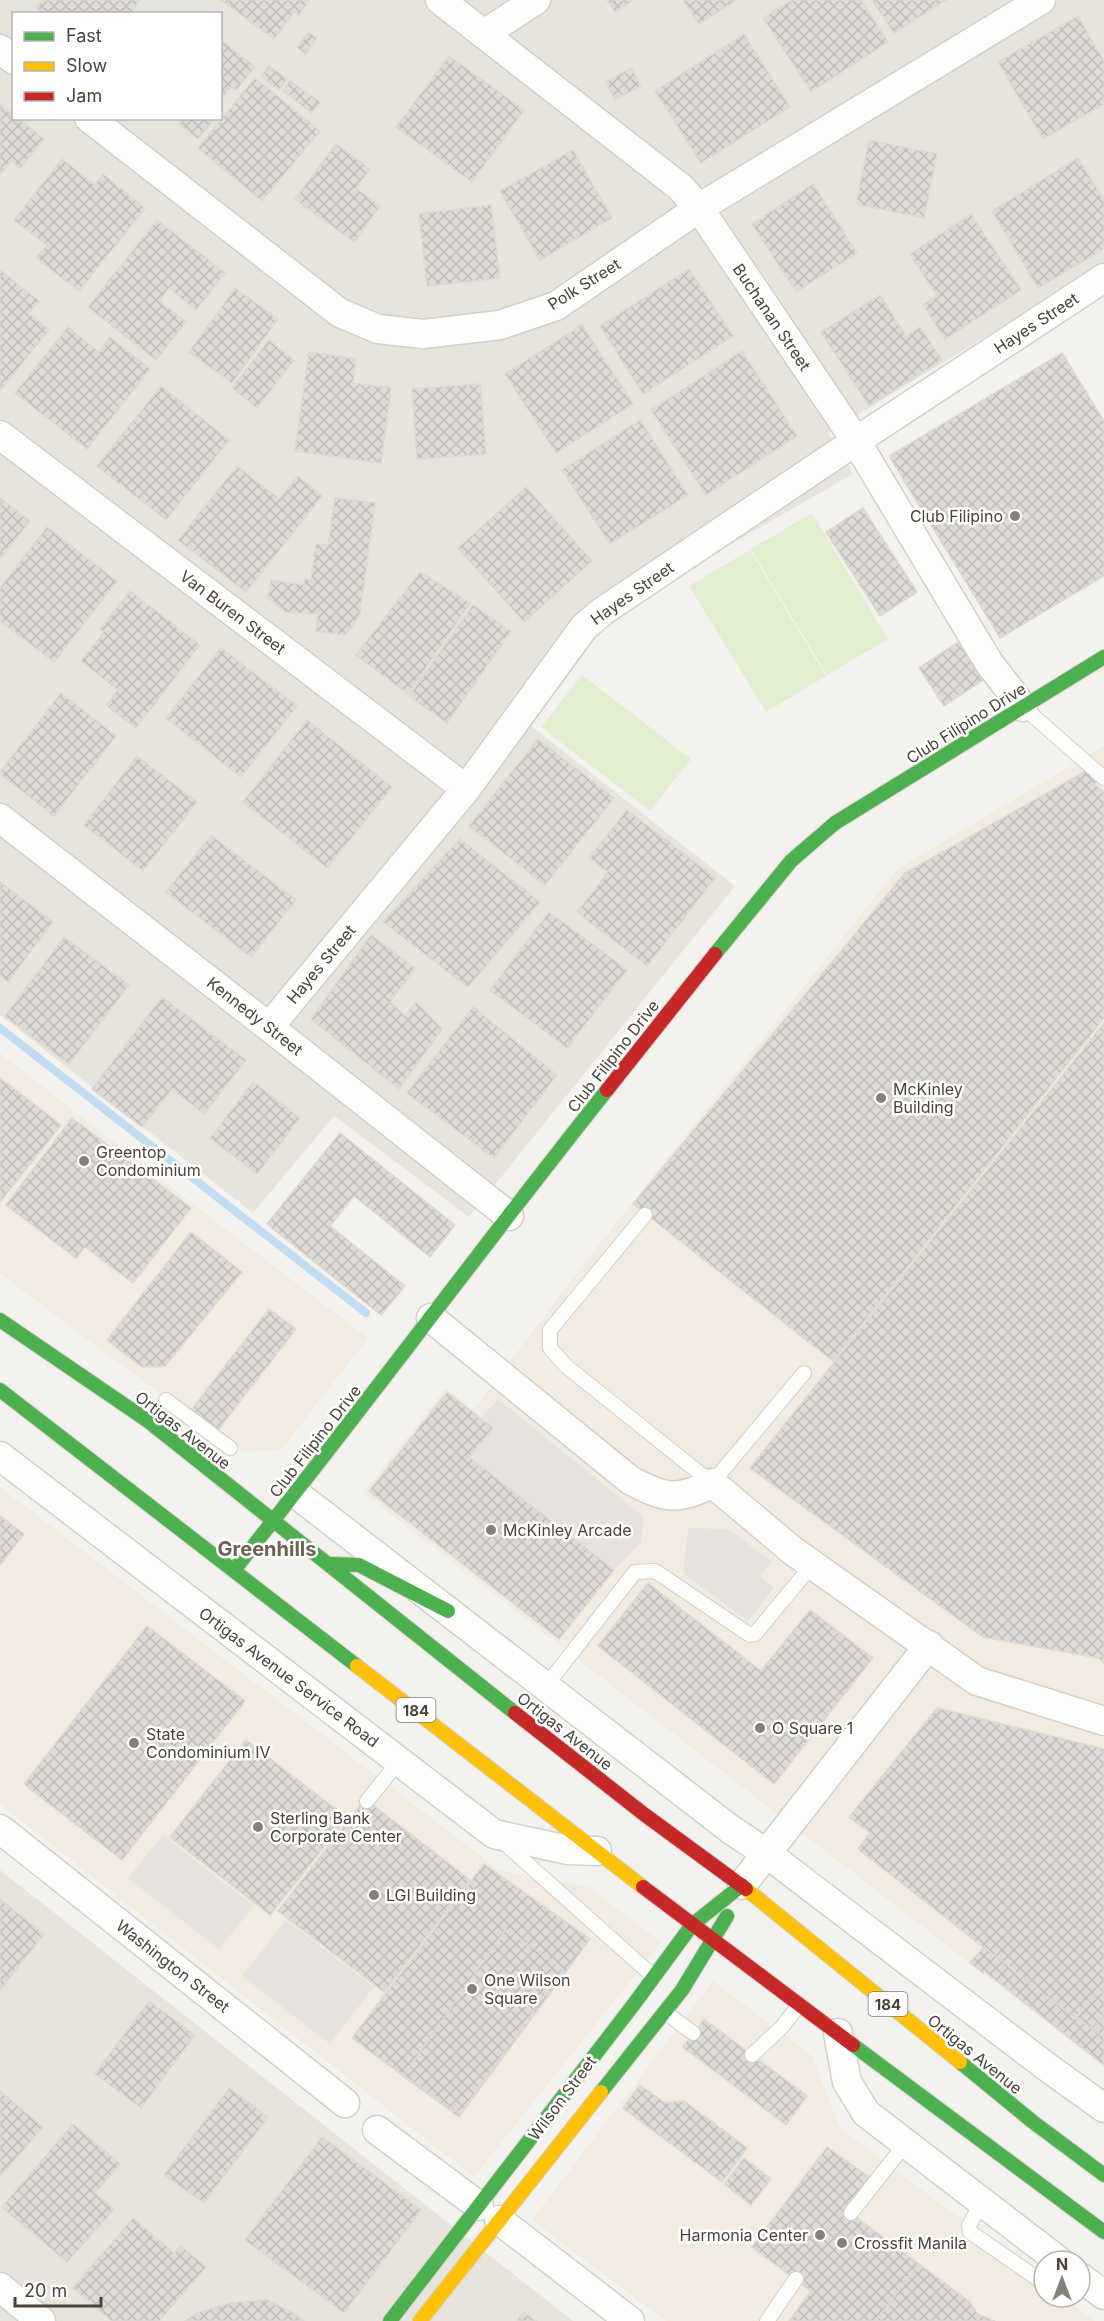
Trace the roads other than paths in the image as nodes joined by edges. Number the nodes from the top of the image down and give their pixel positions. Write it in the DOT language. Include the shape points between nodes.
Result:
graph roads {
  1 [pos="440,0"];
  2 [pos="536,0"];
  3 [pos="1041,0"];
  4 [pos="484,34"];
  5 [pos="0,49"];
  6 [pos="12,58"];
  7 [pos="92,120"];
  8 [pos="699,208"];
  9 [pos="1104,279"];
  10 [pos="0,435"];
  11 [pos="856,441"];
  12 [pos="1104,657"];
  13 [pos="1023,707"];
  14 [pos="1104,778"];
  15 [pos="466,789"];
  16 [pos="0,818"];
  17 [pos="269,1026"];
  18 [pos="645,1215"];
  19 [pos="509,1216"];
  20 [pos="431,1318"];
  21 [pos="0,1320"];
  22 [pos="804,1373"];
  23 [pos="0,1390"];
  24 [pos="166,1400"];
  25 [pos="230,1448"];
  26 [pos="0,1456"];
  27 [pos="712,1483"];
  28 [pos="295,1493"];
  29 [pos="273,1522"];
  30 [pos="326,1564"];
  31 [pos="812,1565"];
  32 [pos="234,1570"];
  33 [pos="448,1611"];
  34 [pos="929,1645"];
  35 [pos="545,1687"];
  36 [pos="1104,1721"];
  37 [pos="399,1761"];
  38 [pos="367,1801"];
  39 [pos="0,1829"];
  40 [pos="495,1834"];
  41 [pos="597,1851"];
  42 [pos="766,1853"];
  43 [pos="742,1885"];
  44 [pos="692,1925"];
  45 [pos="714,1942"];
  46 [pos="654,1978"];
  47 [pos="799,2005"];
  48 [pos="665,2012"];
  49 [pos="693,2033"];
  50 [pos="838,2033"];
  51 [pos="752,2055"];
  52 [pos="345,2103"];
  53 [pos="1104,2108"];
  54 [pos="377,2130"];
  55 [pos="906,2144"];
  56 [pos="1104,2175"];
  57 [pos="982,2201"];
  58 [pos="489,2213"];
  59 [pos="851,2213"];
  60 [pos="1104,2232"];
  61 [pos="1043,2249"];
  62 [pos="1032,2275"];
  63 [pos="796,2279"];
  64 [pos="0,2287"];
  65 [pos="41,2321"];
  66 [pos="390,2321"];
  67 [pos="420,2321"];
  68 [pos="630,2321"];
  69 [pos="767,2321"];
  1 -- 4 [label="street, Buchanan Street"];
  2 -- 4 [label="street"];
  3 -- 8 [label="street, Polk Street"];
  4 -- 8 [label="street, Buchanan Street" via="680,187"];
  5 -- 6 [label="street"];
  7 -- 8 [label="street, Polk Street" via="340,313 378,329 423,334 459,331 500,325 556,306"];
  8 -- 11 [label="street, Buchanan Street"];
  9 -- 11 [label="street, Hayes Street"];
  10 -- 15 [label="street, Van Buren Street"];
  11 -- 13 [label="street, Buchanan Street" via="989,663"];
  11 -- 15 [label="street, Hayes Street" via="584,627"];
  12 -- 13 [label="main road, Club Filipino Drive"];
  13 -- 14 [label="lane"];
  13 -- 19 [label="main road, Club Filipino Drive" via="835,823 791,861"];
  15 -- 17 [label="street, Hayes Street"];
  16 -- 17 [label="street, Kennedy Street"];
  17 -- 19 [label="street, Kennedy Street"];
  18 -- 27 [label="lane" via="550,1330 550,1348 566,1366"];
  19 -- 20 [label="main road, Club Filipino Drive"];
  20 -- 27 [label="street" via="630,1480 667,1497 687,1496"];
  20 -- 28 [label="main road, Club Filipino Drive"];
  21 -- 29 [label="main road, Ortigas Avenue / 184" via="148,1420"];
  22 -- 27 [label="lane"];
  23 -- 32 [label="main road, 184"];
  24 -- 25 [label="lane"];
  26 -- 37 [label="street, Ortigas Avenue Service Road"];
  27 -- 31 [label="street"];
  28 -- 29 [label="main road, Club Filipino Drive"];
  28 -- 33 [label="street"];
  29 -- 30 [label="main road, Ortigas Avenue / 184"];
  29 -- 32 [label="main road, Club Filipino Drive"];
  30 -- 33 [label="main road" via="359,1565"];
  30 -- 43 [label="main road, Ortigas Avenue / 184" via="645,1815"];
  31 -- 34 [label="street"];
  31 -- 35 [label="lane" via="755,1635 655,1571 635,1572"];
  32 -- 41 [label="main road, 184"];
  33 -- 35 [label="street"];
  34 -- 36 [label="street" via="977,1681"];
  34 -- 42 [label="street, Wilson Street"];
  35 -- 42 [label="street"];
  37 -- 38 [label="lane"];
  37 -- 40 [label="street, Ortigas Avenue Service Road"];
  39 -- 52 [label="street, Washington Street"];
  40 -- 41 [label="street, Ortigas Avenue Service Road" via="568,1850"];
  40 -- 46 [label="lane"];
  41 -- 44 [label="main road, 184"];
  42 -- 43 [label="street, Wilson Street"];
  42 -- 53 [label="street"];
  43 -- 44 [label="main road, Wilson Street"];
  43 -- 45 [label="main road, Wilson Street"];
  43 -- 56 [label="main road, Ortigas Avenue / 184" via="1033,2122"];
  44 -- 45 [label="main road, 184"];
  44 -- 46 [label="main road, Wilson Street"];
  45 -- 47 [label="main road, 184"];
  45 -- 48 [label="main road, Wilson Street"];
  46 -- 58 [label="main road, Wilson Street"];
  47 -- 50 [label="main road, 184"];
  47 -- 51 [label="lane"];
  48 -- 49 [label="lane"];
  48 -- 58 [label="main road, Wilson Street" via="531,2178"];
  50 -- 55 [label="street" via="848,2082 866,2113"];
  50 -- 60 [label="main road, 184"];
  54 -- 58 [label="street"];
  55 -- 57 [label="street"];
  55 -- 59 [label="lane"];
  57 -- 61 [label="street"];
  57 -- 62 [label="lane" via="969,2232"];
  58 -- 66 [label="main road, Wilson Street"];
  58 -- 67 [label="main road, Wilson Street"];
  58 -- 68 [label="street"];
  63 -- 69 [label="lane"];
  64 -- 65 [label="street"];
}
